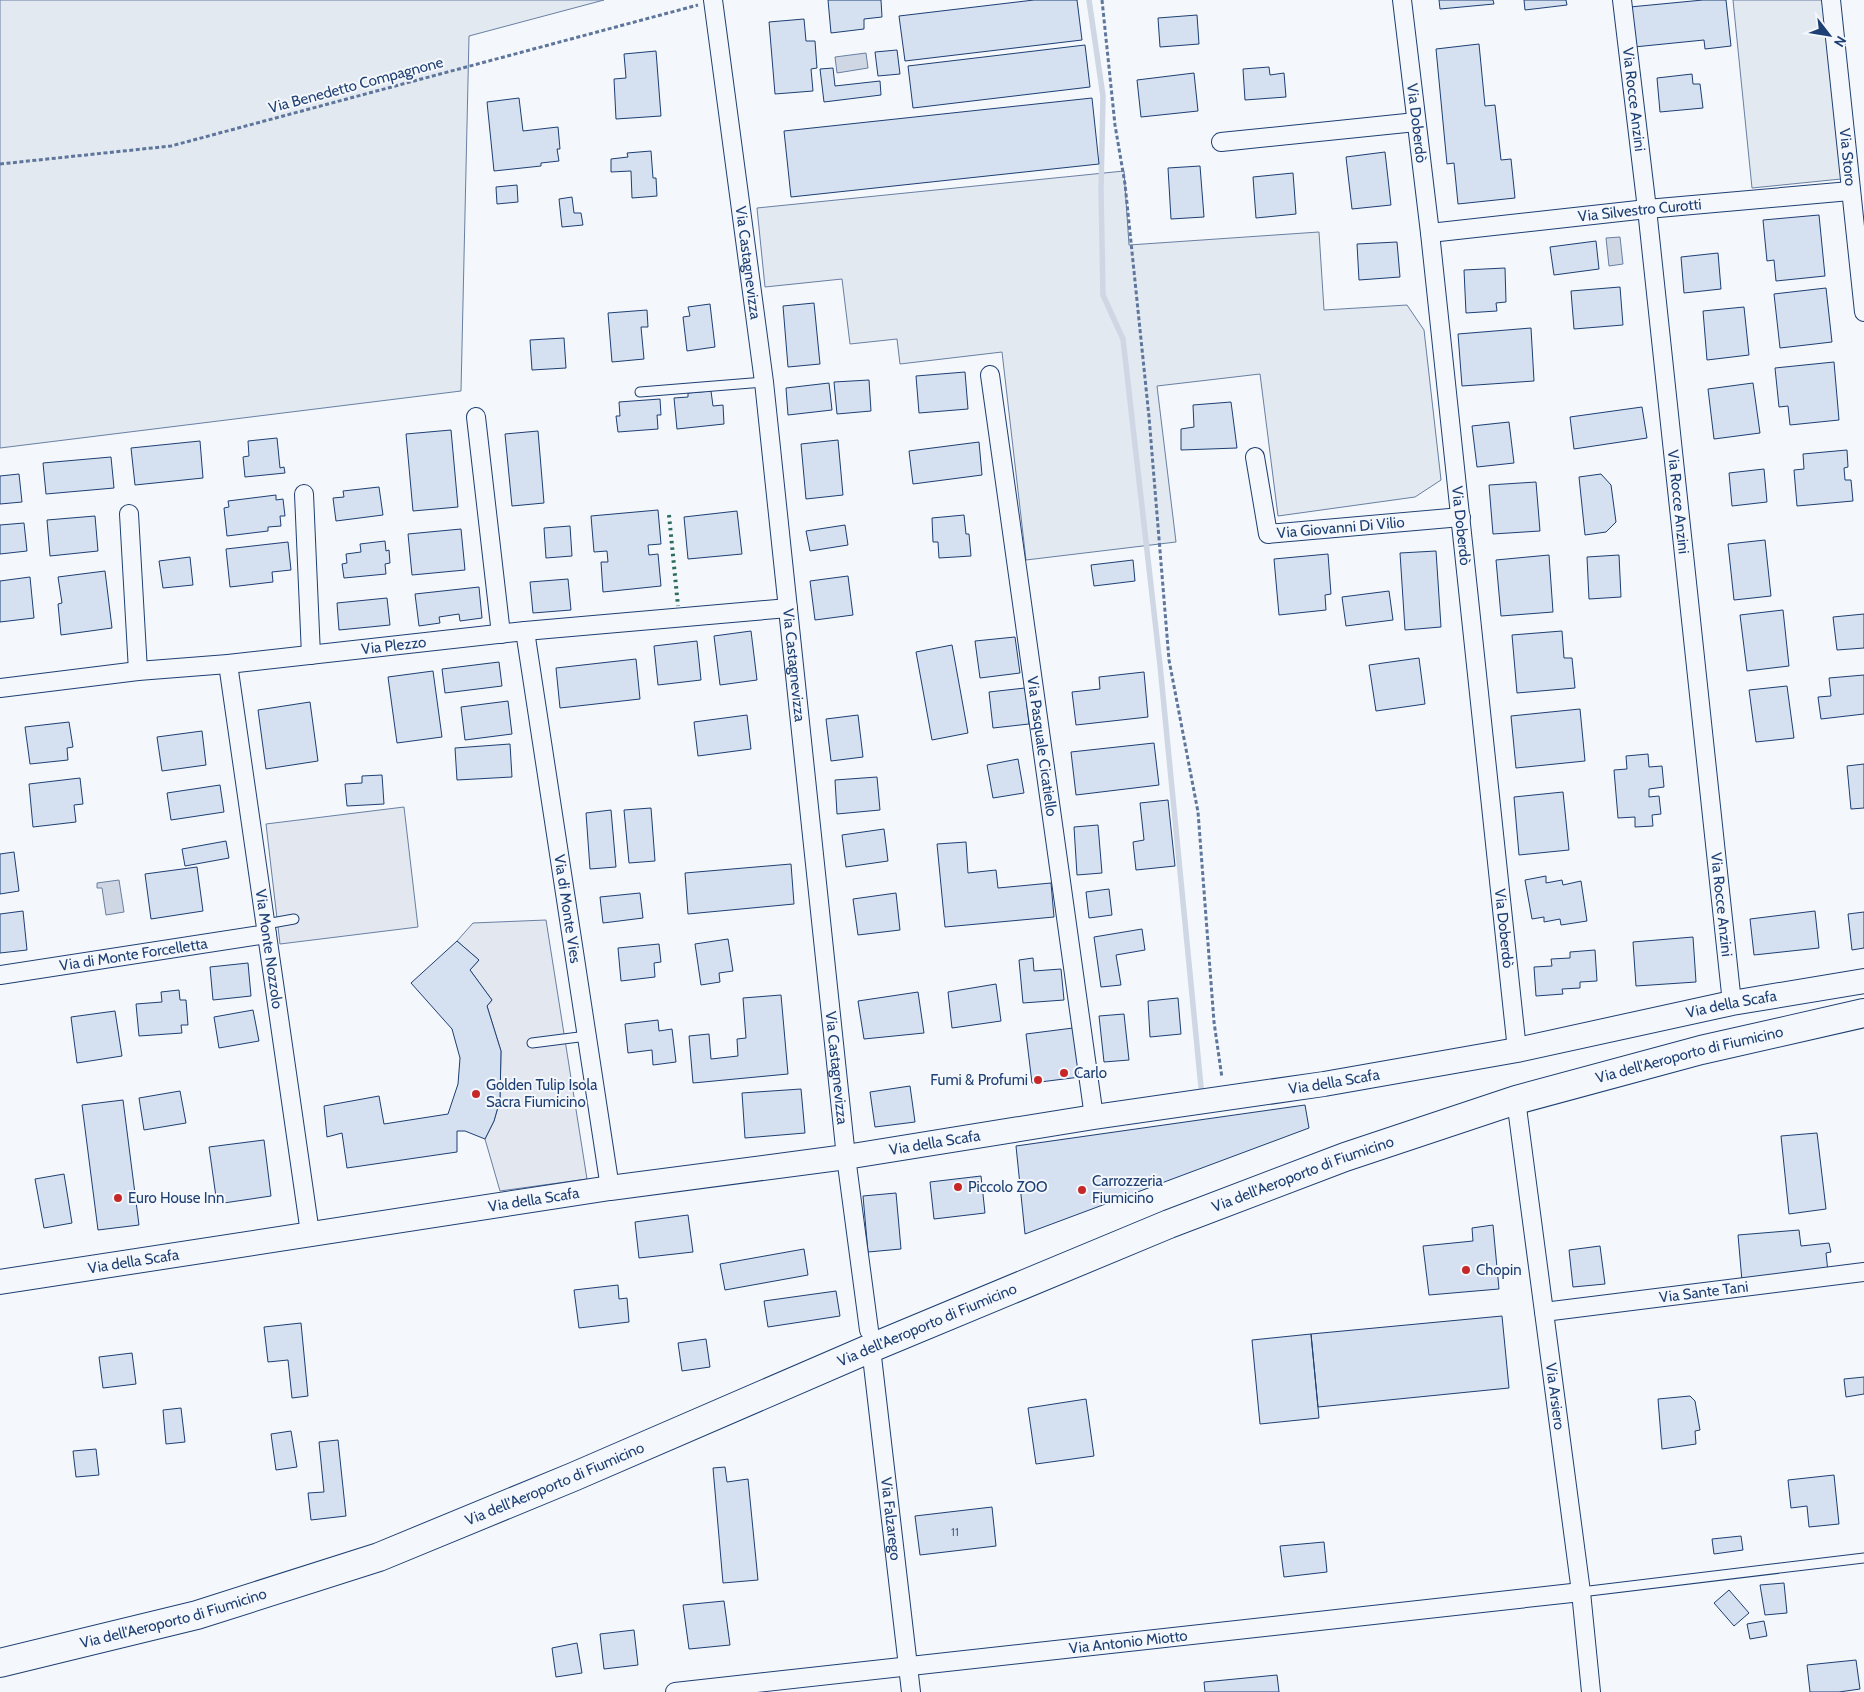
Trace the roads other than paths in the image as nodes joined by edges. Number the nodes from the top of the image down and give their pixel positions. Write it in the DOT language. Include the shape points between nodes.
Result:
graph roads {
  1 [pos="1402,0"];
  2 [pos="1622,0"];
  3 [pos="1831,0"];
  4 [pos="713,1"];
  5 [pos="1416,122"];
  6 [pos="1221,142"];
  7 [pos="1850,191"];
  8 [pos="1647,209"];
  9 [pos="1430,233"];
  10 [pos="1864,312"];
  11 [pos="990,375"];
  12 [pos="764,382"];
  13 [pos="640,392"];
  14 [pos="476,417"];
  15 [pos="1255,457"];
  16 [pos="304,494"];
  17 [pos="129,514"];
  18 [pos="1461,517"];
  19 [pos="788,608"];
  20 [pos="525,631"];
  21 [pos="501,634"];
  22 [pos="312,654"];
  23 [pos="228,664"];
  24 [pos="138,671"];
  25 [pos="0,688"];
  26 [pos="294,919"];
  27 [pos="266,929"];
  28 [pos="0,975"];
  29 [pos="1864,981"];
  30 [pos="1732,1003"];
  31 [pos="1864,1013"];
  32 [pos="587,1036"];
  33 [pos="532,1042"];
  34 [pos="1516,1050"];
  35 [pos="1516,1100"];
  36 [pos="1094,1117"];
  37 [pos="846,1157"];
  38 [pos="610,1188"];
  39 [pos="310,1233"];
  40 [pos="1864,1272"];
  41 [pos="0,1282"];
  42 [pos="1544,1312"];
  43 [pos="870,1339"];
  44 [pos="1864,1558"];
  45 [pos="1581,1592"];
  46 [pos="0,1663"];
  47 [pos="909,1667"];
  48 [pos="675,1692"];
  49 [pos="911,1692"];
  50 [pos="1591,1692"];
  1 -- 5 [label="street, Via Doberdò"];
  2 -- 8 [label="street, Via Rocce Anzini"];
  3 -- 7 [label="street, Via Storo"];
  4 -- 12 [label="street, Via Castagnevizza"];
  5 -- 6 [label="street"];
  5 -- 9 [label="street, Via Doberdò"];
  7 -- 8 [label="street, Via Silvestro Curotti"];
  7 -- 10 [label="street, Via Storo"];
  8 -- 9 [label="street, Via Silvestro Curotti"];
  8 -- 30 [label="street, Via Rocce Anzini"];
  9 -- 18 [label="street, Via Doberdò"];
  11 -- 36 [label="street, Via Pasquale Cicatiello"];
  12 -- 13 [label="lane"];
  12 -- 19 [label="street, Via Castagnevizza"];
  14 -- 21 [label="street"];
  15 -- 18 [label="street, Via Giovanni Di Vilio" via="1268,534"];
  16 -- 22 [label="street"];
  17 -- 24 [label="street"];
  18 -- 34 [label="street, Via Doberdò"];
  19 -- 20 [label="street, Via Plezzo"];
  19 -- 37 [label="street, Via Castagnevizza"];
  20 -- 21 [label="street, Via Plezzo"];
  20 -- 32 [label="street, Via di Monte Vies"];
  21 -- 22 [label="street, Via Plezzo"];
  22 -- 23 [label="street, Via Plezzo"];
  23 -- 24 [label="street, Via Plezzo"];
  23 -- 27 [label="street, Via Monte Nozzolo"];
  24 -- 25 [label="street, Via Plezzo"];
  26 -- 27 [label="lane"];
  27 -- 28 [label="street, Via di Monte Forcelletta"];
  27 -- 39 [label="street, Via Monte Nozzolo"];
  29 -- 30 [label="street, Via della Scafa"];
  30 -- 34 [label="street, Via della Scafa"];
  31 -- 35 [label="main road, Via dell'Aeroporto di Fiumicino" via="1701,1050"];
  32 -- 33 [label="lane"];
  32 -- 38 [label="street, Via di Monte Vies"];
  34 -- 36 [label="street, Via della Scafa" via="1324,1084"];
  35 -- 42 [label="street, Via Arsiero"];
  35 -- 43 [label="main road, Via dell'Aeroporto di Fiumicino" via="1345,1157"];
  36 -- 37 [label="street, Via della Scafa"];
  37 -- 38 [label="street, Via della Scafa"];
  37 -- 43 [label="street, Via Castagnevizza"];
  38 -- 39 [label="street, Via della Scafa"];
  39 -- 41 [label="street, Via della Scafa"];
  40 -- 42 [label="street, Via Sante Tani"];
  42 -- 45 [label="street, Via Arsiero"];
  43 -- 46 [label="main road, Via dell'Aeroporto di Fiumicino" via="572,1477 379,1557 198,1615"];
  43 -- 47 [label="street, Via Falzarego"];
  44 -- 45 [label="lane"];
  45 -- 47 [label="street, Via Antonio Miotto"];
  45 -- 50 [label="street, Via Arsiero"];
  47 -- 48 [label="street, Via Antonio Miotto"];
  47 -- 49 [label="street, Via Falzarego"];
}
